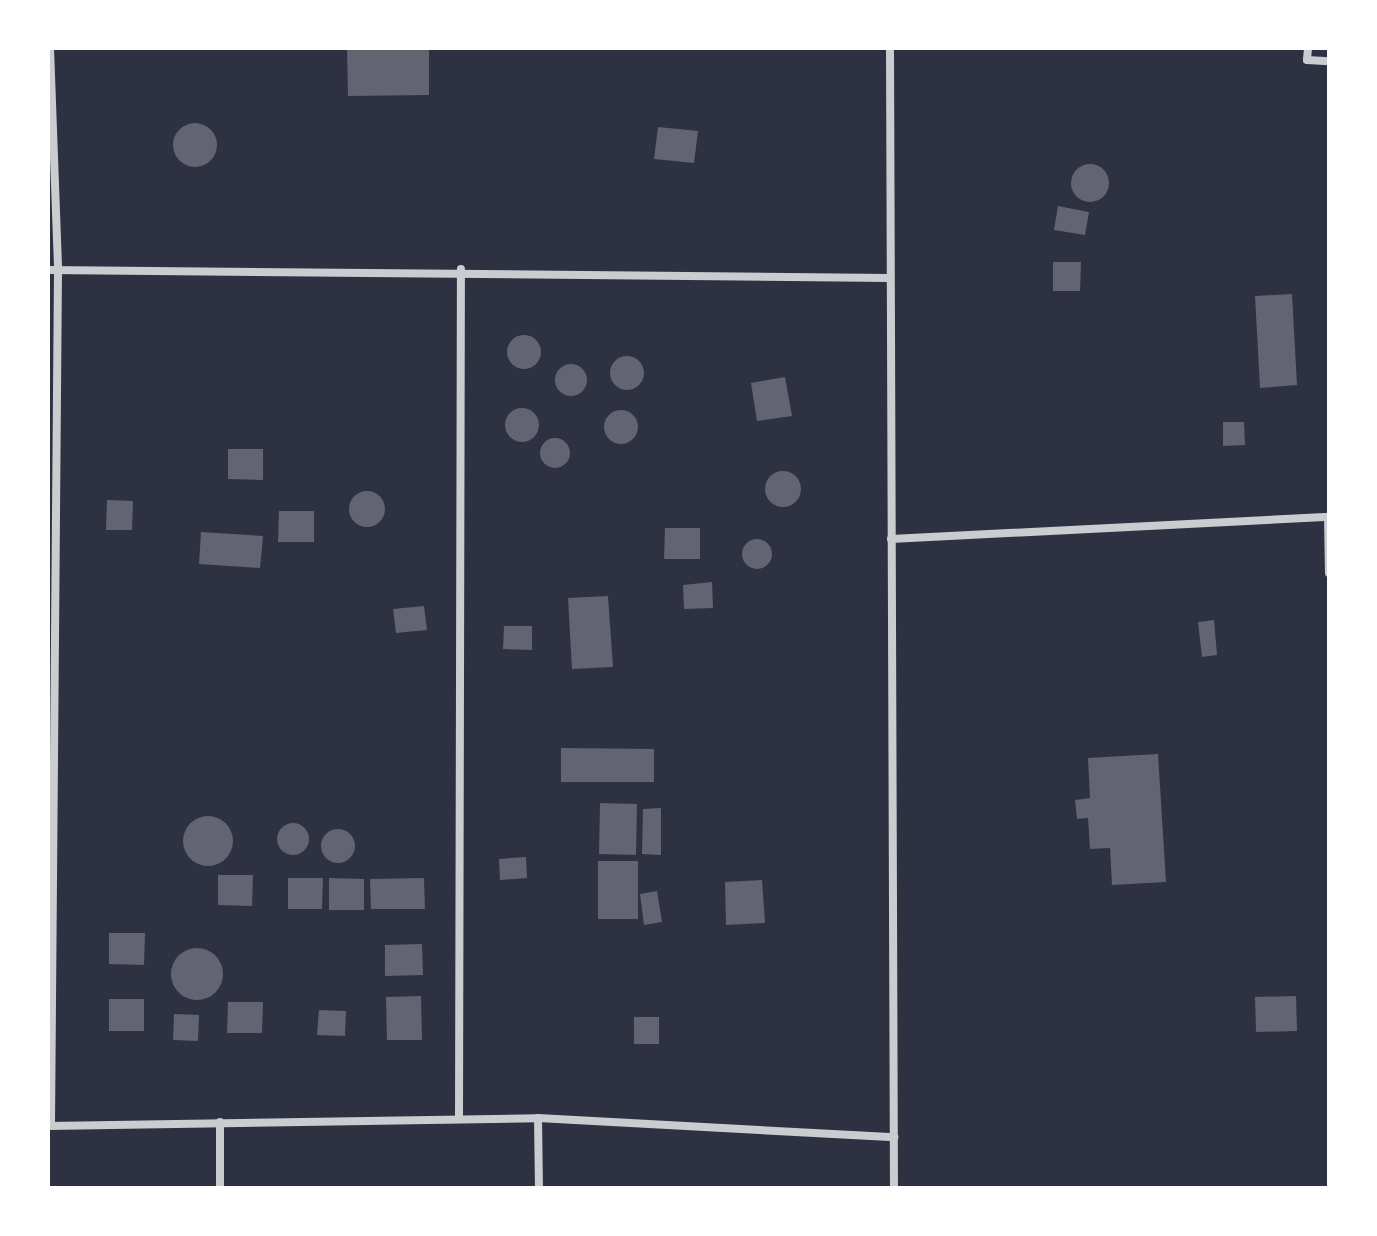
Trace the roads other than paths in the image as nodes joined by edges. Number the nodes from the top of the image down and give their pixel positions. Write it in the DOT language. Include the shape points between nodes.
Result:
graph roads {
  1 [pos="50,48"];
  2 [pos="890,48"];
  3 [pos="1308,48"];
  4 [pos="1329,61"];
  5 [pos="461,269"];
  6 [pos="53,270"];
  7 [pos="890,278"];
  8 [pos="1328,517"];
  9 [pos="891,539"];
  10 [pos="1329,573"];
  11 [pos="538,1118"];
  12 [pos="459,1119"];
  13 [pos="220,1122"];
  14 [pos="50,1125"];
  15 [pos="894,1137"];
  16 [pos="220,1188"];
  17 [pos="539,1188"];
  18 [pos="894,1188"];
  1 -- 6 [label="street"];
  2 -- 7 [label="street"];
  3 -- 4 [label="street" via="1307,60"];
  5 -- 6 [label="street"];
  5 -- 7 [label="street"];
  5 -- 12 [label="street"];
  6 -- 14 [label="street"];
  7 -- 9 [label="street"];
  8 -- 9 [label="street"];
  8 -- 10 [label="street"];
  9 -- 15 [label="street"];
  11 -- 12 [label="street"];
  11 -- 15 [label="street"];
  11 -- 17 [label="street"];
  12 -- 13 [label="street"];
  13 -- 14 [label="street"];
  13 -- 16 [label="street"];
  15 -- 18 [label="street"];
}
